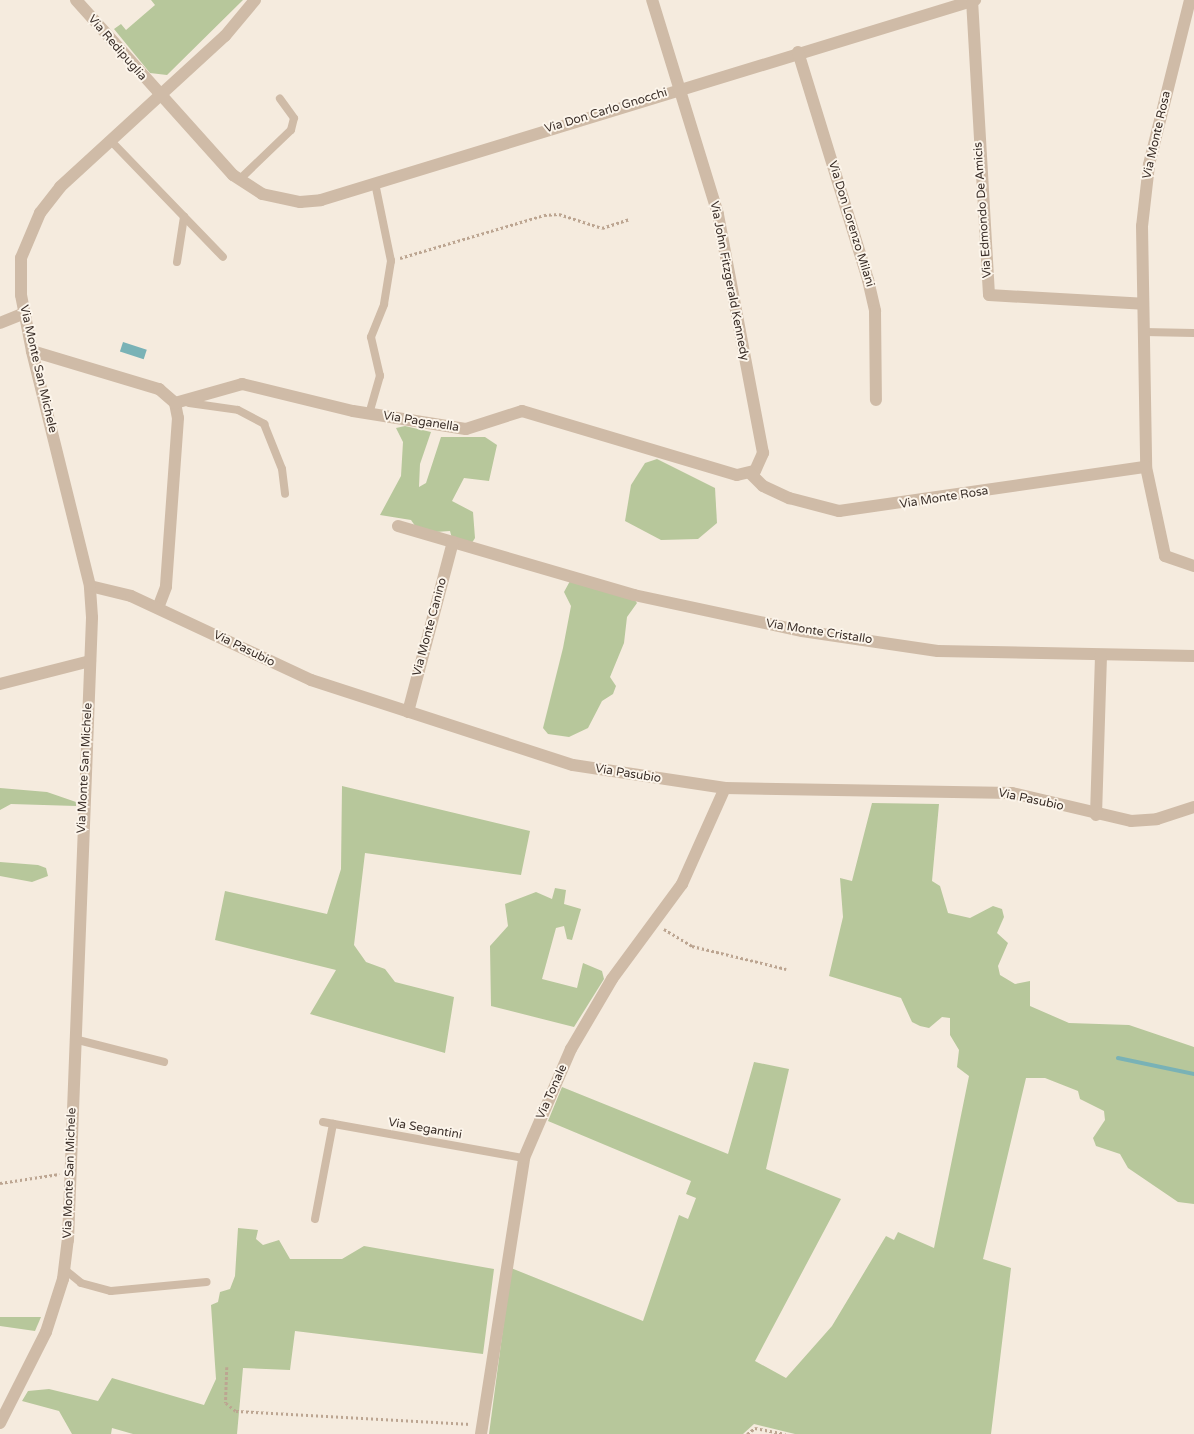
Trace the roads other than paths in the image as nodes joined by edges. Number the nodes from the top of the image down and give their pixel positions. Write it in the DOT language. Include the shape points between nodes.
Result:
graph roads {
  1 [pos="76,0"];
  2 [pos="254,0"];
  3 [pos="652,0"];
  4 [pos="973,0"];
  5 [pos="1190,0"];
  6 [pos="798,52"];
  7 [pos="679,88"];
  8 [pos="159,96"];
  9 [pos="280,99"];
  10 [pos="111,141"];
  11 [pos="238,180"];
  12 [pos="375,183"];
  13 [pos="184,218"];
  14 [pos="223,257"];
  15 [pos="178,262"];
  16 [pos="1143,304"];
  17 [pos="25,313"];
  18 [pos="0,323"];
  19 [pos="1144,332"];
  20 [pos="1194,333"];
  21 [pos="32,351"];
  22 [pos="876,400"];
  23 [pos="175,403"];
  24 [pos="369,414"];
  25 [pos="1146,467"];
  26 [pos="750,474"];
  27 [pos="285,494"];
  28 [pos="398,526"];
  29 [pos="453,542"];
  30 [pos="1194,566"];
  31 [pos="90,586"];
  32 [pos="158,608"];
  33 [pos="1101,655"];
  34 [pos="1194,656"];
  35 [pos="90,661"];
  36 [pos="0,684"];
  37 [pos="408,712"];
  38 [pos="725,788"];
  39 [pos="1194,807"];
  40 [pos="1096,815"];
  41 [pos="74,1039"];
  42 [pos="164,1062"];
  43 [pos="323,1122"];
  44 [pos="333,1124"];
  45 [pos="524,1158"];
  46 [pos="315,1218"];
  47 [pos="64,1268"];
  48 [pos="207,1282"];
  49 [pos="0,1423"];
  50 [pos="481,1429"];
  1 -- 8 [label="street, Via Redipuglia"];
  2 -- 8 [label="street, Via Monte San Michele" via="224,36"];
  3 -- 7 [label="street, Via John Fitzgerald Kennedy"];
  4 -- 6 [label="street, Via Don Carlo Gnocchi"];
  4 -- 16 [label="street, Via Edmondo De Amicis" via="989,295"];
  5 -- 16 [label="street, Via Monte Rosa" via="1149,165 1142,226"];
  6 -- 7 [label="street, Via Don Carlo Gnocchi"];
  6 -- 22 [label="street, Via Don Lorenzo Milani" via="868,280 876,326"];
  7 -- 12 [label="street, Via Don Carlo Gnocchi"];
  7 -- 26 [label="street, Via John Fitzgerald Kennedy" via="716,208 761,443 763,460"];
  8 -- 10 [label="street, Via Monte San Michele"];
  8 -- 11 [label="street, Via Don Carlo Gnocchi"];
  9 -- 11 [label="lane" via="294,118 292,130"];
  10 -- 13 [label="lane"];
  10 -- 17 [label="street, Via Monte San Michele" via="60,187 32,226 21,258"];
  11 -- 12 [label="street, Via Don Carlo Gnocchi" via="262,194 300,202"];
  12 -- 24 [label="lane" via="391,260 386,297 371,337 380,376"];
  13 -- 14 [label="lane"];
  13 -- 15 [label="lane"];
  16 -- 19 [label="street, Via Monte Rosa"];
  17 -- 18 [label="street"];
  17 -- 21 [label="street, Via Monte San Michele"];
  19 -- 20 [label="lane"];
  19 -- 25 [label="street, Via Monte Rosa"];
  21 -- 23 [label="street" via="159,389"];
  21 -- 31 [label="street, Via Monte San Michele"];
  23 -- 24 [label="street, Via Paganella" via="242,384"];
  23 -- 27 [label="lane" via="238,410 264,424 282,469"];
  23 -- 32 [label="street" via="178,418 166,586"];
  24 -- 26 [label="street, Via Paganella" via="473,429 522,411 737,475"];
  25 -- 26 [label="street, Via Monte Rosa" via="839,511 789,498 763,486"];
  25 -- 30 [label="street, Via Monte Rosa" via="1165,556"];
  28 -- 29 [label="street, Via Monte Cristallo"];
  29 -- 33 [label="street, Via Monte Cristallo" via="634,595 802,631 938,650"];
  29 -- 37 [label="street, Via Monte Canino"];
  31 -- 32 [label="street, Via Pasubio"];
  31 -- 35 [label="street, Via Monte San Michele"];
  32 -- 37 [label="street, Via Pasubio" via="311,680"];
  33 -- 34 [label="street, Via Monte Cristallo"];
  33 -- 40 [label="street"];
  35 -- 36 [label="street"];
  35 -- 41 [label="street, Via Monte San Michele"];
  37 -- 38 [label="street, Via Pasubio" via="574,765"];
  38 -- 40 [label="street, Via Pasubio" via="979,790 1012,793"];
  38 -- 45 [label="street, Via Tonale" via="694,862 612,979 585,1024"];
  39 -- 40 [label="street, Via Pasubio" via="1158,819"];
  41 -- 42 [label="lane"];
  41 -- 47 [label="street, Via Monte San Michele"];
  43 -- 44 [label="lane, Via Segantini"];
  44 -- 45 [label="lane, Via Segantini"];
  44 -- 46 [label="lane"];
  45 -- 50 [label="street, Via Tonale"];
  47 -- 48 [label="lane" via="81,1282 111,1291"];
  47 -- 49 [label="street, Via Monte San Michele" via="46,1332"];
}
